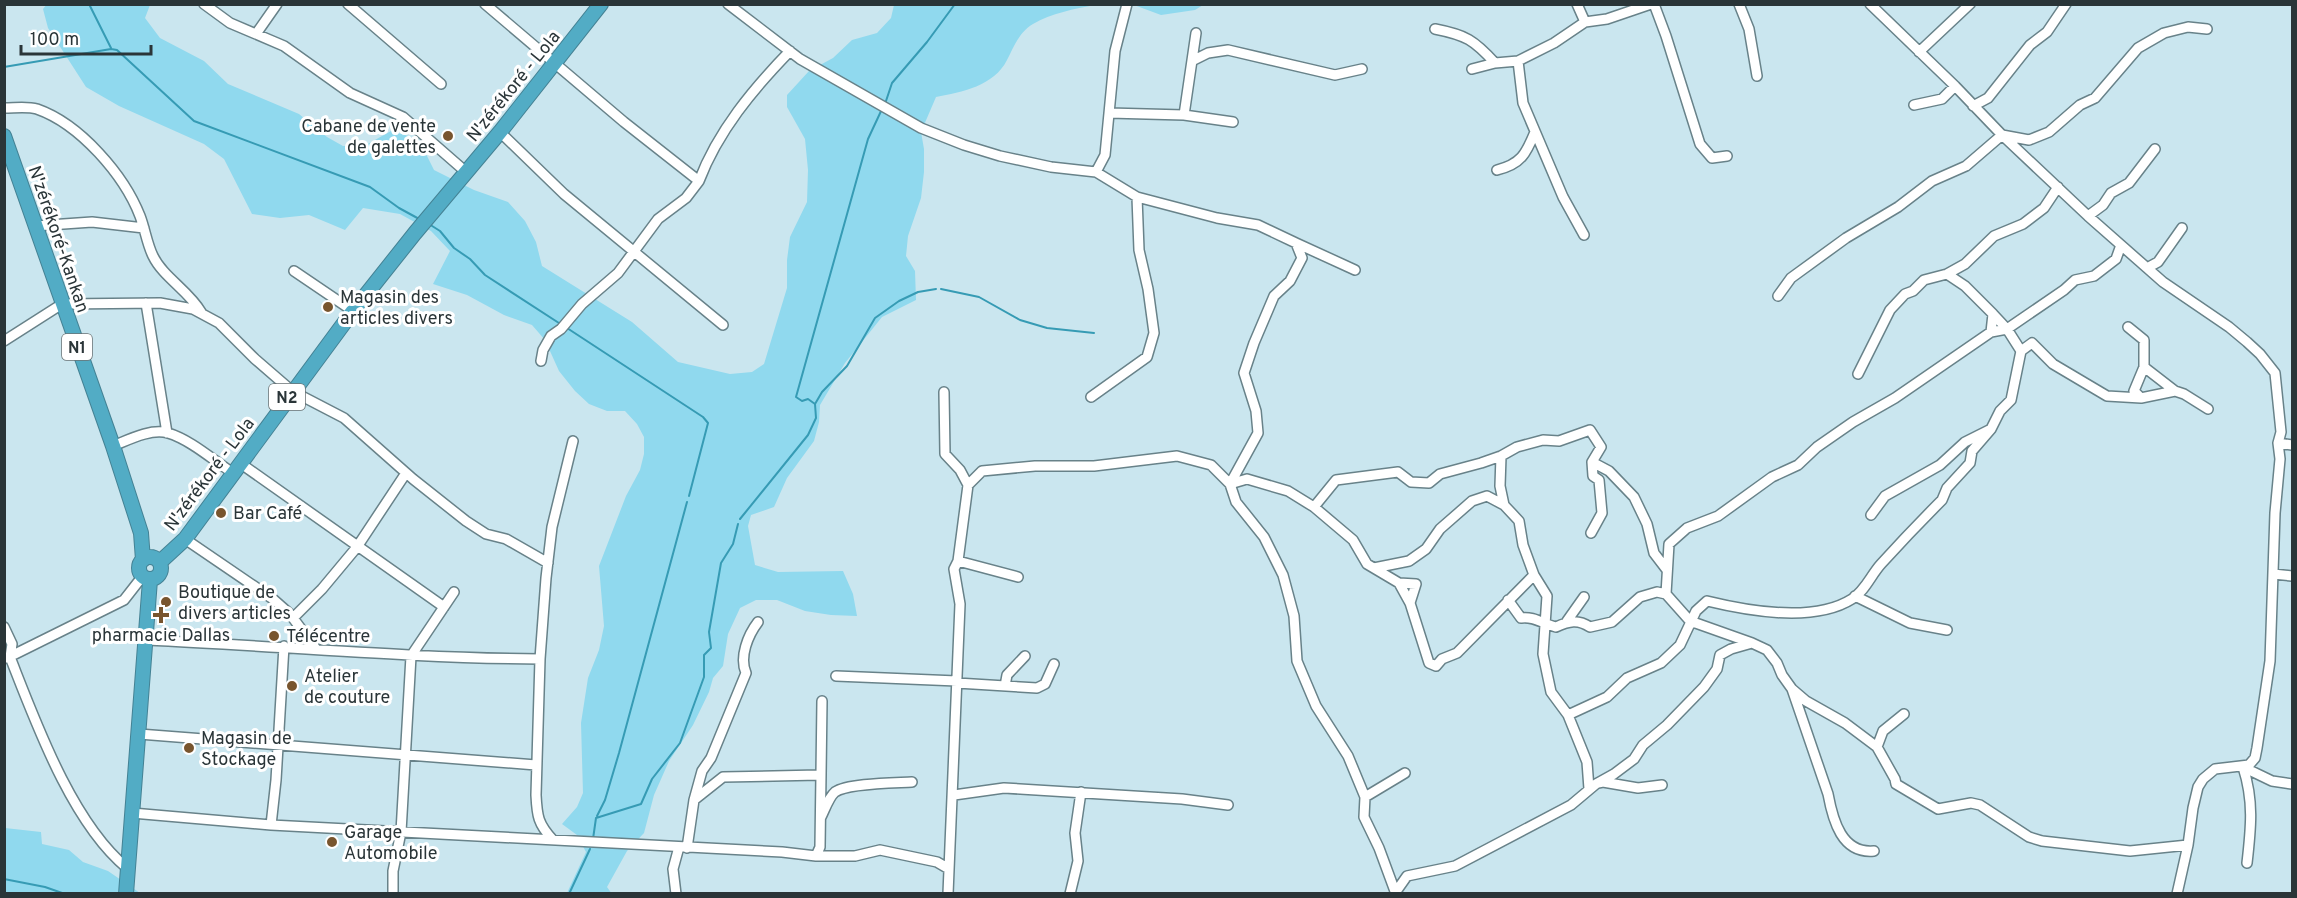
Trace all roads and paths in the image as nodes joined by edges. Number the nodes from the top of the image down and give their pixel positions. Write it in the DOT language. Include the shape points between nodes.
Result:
graph roads {
  1 [pos="204,4"];
  2 [pos="277,4"];
  3 [pos="348,4"];
  4 [pos="485,4"];
  5 [pos="601,4"];
  6 [pos="728,4"];
  7 [pos="1126,4"];
  8 [pos="1576,4"];
  9 [pos="1653,4"];
  10 [pos="1739,4"];
  11 [pos="1870,4"];
  12 [pos="1970,4"];
  13 [pos="2066,4"];
  14 [pos="1585,22"];
  15 [pos="1435,28"];
  16 [pos="2207,29"];
  17 [pos="1196,33"];
  18 [pos="256,34"];
  19 [pos="790,51"];
  20 [pos="1918,52"];
  21 [pos="1192,61"];
  22 [pos="1518,61"];
  23 [pos="1495,63"];
  24 [pos="554,64"];
  25 [pos="1362,69"];
  26 [pos="1472,69"];
  27 [pos="1757,76"];
  28 [pos="441,84"];
  29 [pos="1955,86"];
  30 [pos="1914,105"];
  31 [pos="1973,106"];
  32 [pos="4,108"];
  33 [pos="1109,113"];
  34 [pos="1184,115"];
  35 [pos="1233,122"];
  36 [pos="501,132"];
  37 [pos="1535,132"];
  38 [pos="2002,135"];
  39 [pos="4,136"];
  40 [pos="2155,149"];
  41 [pos="1727,156"];
  42 [pos="1497,170"];
  43 [pos="466,172"];
  44 [pos="1096,172"];
  45 [pos="699,181"];
  46 [pos="2058,187"];
  47 [pos="1137,197"];
  48 [pos="2088,216"];
  49 [pos="35,226"];
  50 [pos="144,228"];
  51 [pos="2182,228"];
  52 [pos="1584,235"];
  53 [pos="1296,243"];
  54 [pos="2121,245"];
  55 [pos="633,250"];
  56 [pos="1965,264"];
  57 [pos="2147,268"];
  58 [pos="1355,270"];
  59 [pos="294,271"];
  60 [pos="1947,274"];
  61 [pos="1965,286"];
  62 [pos="1778,297"];
  63 [pos="146,303"];
  64 [pos="62,304"];
  65 [pos="353,311"];
  66 [pos="202,314"];
  67 [pos="1993,314"];
  68 [pos="723,325"];
  69 [pos="2128,327"];
  70 [pos="2007,329"];
  71 [pos="1991,332"];
  72 [pos="4,341"];
  73 [pos="2021,351"];
  74 [pos="541,361"];
  75 [pos="2144,367"];
  76 [pos="1858,374"];
  77 [pos="292,391"];
  78 [pos="2175,391"];
  79 [pos="944,392"];
  80 [pos="2138,395"];
  81 [pos="1092,397"];
  82 [pos="2208,409"];
  83 [pos="1991,429"];
  84 [pos="166,433"];
  85 [pos="573,441"];
  86 [pos="2278,443"];
  87 [pos="2292,445"];
  88 [pos="113,446"];
  89 [pos="1501,456"];
  90 [pos="1592,462"];
  91 [pos="236,468"];
  92 [pos="1609,471"];
  93 [pos="406,473"];
  94 [pos="1599,480"];
  95 [pos="1230,484"];
  96 [pos="968,485"];
  97 [pos="1504,505"];
  98 [pos="1314,507"];
  99 [pos="1871,515"];
  100 [pos="1591,533"];
  101 [pos="185,538"];
  102 [pos="1649,539"];
  103 [pos="1669,544"];
  104 [pos="357,547"];
  105 [pos="143,560"];
  106 [pos="958,561"];
  107 [pos="160,562"];
  108 [pos="548,562"];
  109 [pos="1374,568"];
  110 [pos="1667,570"];
  111 [pos="2273,574"];
  112 [pos="1534,575"];
  113 [pos="2292,576"];
  114 [pos="1018,577"];
  115 [pos="146,578"];
  116 [pos="1399,583"];
  117 [pos="454,592"];
  118 [pos="1666,594"];
  119 [pos="1856,596"];
  120 [pos="1584,597"];
  121 [pos="1508,600"];
  122 [pos="1410,603"];
  123 [pos="444,607"];
  124 [pos="293,618"];
  125 [pos="1567,621"];
  126 [pos="1690,621"];
  127 [pos="758,622"];
  128 [pos="1546,625"];
  129 [pos="4,627"];
  130 [pos="1947,630"];
  131 [pos="147,640"];
  132 [pos="1752,643"];
  133 [pos="284,646"];
  134 [pos="316,649"];
  135 [pos="411,656"];
  136 [pos="1025,656"];
  137 [pos="7,658"];
  138 [pos="540,660"];
  139 [pos="1054,664"];
  140 [pos="836,676"];
  141 [pos="957,682"];
  142 [pos="1005,686"];
  143 [pos="1792,689"];
  144 [pos="822,701"];
  145 [pos="1904,714"];
  146 [pos="1568,715"];
  147 [pos="139,734"];
  148 [pos="278,746"];
  149 [pos="1877,747"];
  150 [pos="406,755"];
  151 [pos="536,765"];
  152 [pos="2243,767"];
  153 [pos="1406,773"];
  154 [pos="819,775"];
  155 [pos="912,782"];
  156 [pos="2292,784"];
  157 [pos="1662,785"];
  158 [pos="1593,787"];
  159 [pos="1081,792"];
  160 [pos="954,795"];
  161 [pos="1365,797"];
  162 [pos="694,800"];
  163 [pos="1228,805"];
  164 [pos="132,813"];
  165 [pos="820,819"];
  166 [pos="271,825"];
  167 [pos="401,832"];
  168 [pos="553,840"];
  169 [pos="2188,845"];
  170 [pos="683,848"];
  171 [pos="1874,851"];
  172 [pos="816,855"];
  173 [pos="2247,863"];
  174 [pos="127,868"];
  175 [pos="949,869"];
  176 [pos="1386,869"];
  177 [pos="1407,876"];
  178 [pos="126,891"];
  179 [pos="1396,893"];
  180 [pos="393,894"];
  181 [pos="676,894"];
  182 [pos="948,894"];
  183 [pos="1070,894"];
  184 [pos="2176,894"];
  1 -- 18 [label="street" via="230,23"];
  2 -- 18 [label="street"];
  3 -- 28 [label="street"];
  4 -- 24 [label="street"];
  5 -- 24 [label="highway, N'zérékoré - Lola / N2"];
  6 -- 19 [label="street"];
  7 -- 33 [label="street" via="1115,51"];
  8 -- 14 [label="street"];
  9 -- 14 [label="street"];
  9 -- 41 [label="street" via="1700,144 1712,158"];
  10 -- 27 [label="street" via="1749,29"];
  11 -- 20 [label="street"];
  12 -- 20 [label="street"];
  13 -- 31 [label="street" via="2047,32 2030,45 1988,98"];
  14 -- 22 [label="street"];
  15 -- 23 [label="street" via="1476,41"];
  16 -- 38 [label="street" via="2188,27 2164,33 2138,48 2095,98 2080,105 2049,132 2029,140"];
  17 -- 21 [label="street"];
  18 -- 43 [label="street" via="284,46 350,93 403,117"];
  19 -- 44 [label="street" via="921,128 1000,156"];
  19 -- 45 [label="street" via="730,121 709,155"];
  20 -- 29 [label="street"];
  21 -- 25 [label="street" via="1227,50 1335,75"];
  21 -- 34 [label="street"];
  22 -- 23 [label="street"];
  22 -- 37 [label="street" via="1523,103"];
  23 -- 26 [label="street"];
  24 -- 36 [label="highway, N'zérékoré - Lola / N2"];
  24 -- 45 [label="street"];
  29 -- 30 [label="street" via="1942,99"];
  29 -- 31 [label="street"];
  31 -- 38 [label="street"];
  32 -- 50 [label="street" via="34,108 56,117 83,137 122,182"];
  33 -- 34 [label="street"];
  33 -- 44 [label="street" via="1105,156"];
  34 -- 35 [label="street"];
  36 -- 43 [label="highway, N'zérékoré - Lola / N2"];
  36 -- 55 [label="street" via="564,194"];
  37 -- 42 [label="street" via="1520,160"];
  37 -- 52 [label="street"];
  38 -- 46 [label="street"];
  38 -- 62 [label="street" via="1966,166 1932,181 1791,278"];
  39 -- 49 [label="highway, N'zérékoré-Kankan / N1"];
  40 -- 48 [label="street" via="2129,183 2111,193"];
  43 -- 65 [label="highway, N'zérékoré - Lola / N2"];
  44 -- 47 [label="street"];
  45 -- 55 [label="street" via="686,198 658,219"];
  46 -- 48 [label="street"];
  46 -- 56 [label="street" via="2044,208 2023,224 1994,236"];
  47 -- 53 [label="street" via="1258,225"];
  47 -- 81 [label="street" via="1139,249 1154,333 1147,357"];
  48 -- 54 [label="street"];
  49 -- 50 [label="street" via="92,222"];
  49 -- 64 [label="highway, N'zérékoré-Kankan / N1"];
  50 -- 66 [label="street" via="153,257 195,301"];
  51 -- 57 [label="street" via="2158,262"];
  53 -- 58 [label="street"];
  53 -- 95 [label="street" via="1302,258 1290,280 1274,296 1244,373 1256,411 1258,433"];
  54 -- 57 [label="street"];
  54 -- 70 [label="street" via="2116,260 2107,267 2094,276 2075,280"];
  55 -- 68 [label="street"];
  55 -- 74 [label="street" via="618,273 551,336"];
  56 -- 60 [label="street"];
  56 -- 61 [label="street"];
  57 -- 86 [label="street" via="2229,327 2268,363 2275,373 2281,432"];
  59 -- 65 [label="street"];
  60 -- 61 [label="street"];
  60 -- 76 [label="street" via="1924,280 1890,310"];
  61 -- 67 [label="street"];
  63 -- 64 [label="street"];
  63 -- 66 [label="street" via="193,309"];
  63 -- 84 [label="street"];
  64 -- 72 [label="street"];
  64 -- 88 [label="highway, N'zérékoré-Kankan / N1"];
  65 -- 77 [label="highway, N'zérékoré - Lola / N2"];
  66 -- 77 [label="street" via="219,323"];
  67 -- 70 [label="street"];
  67 -- 71 [label="street"];
  69 -- 75 [label="street" via="2144,340"];
  70 -- 71 [label="street"];
  70 -- 73 [label="street"];
  71 -- 103 [label="street" via="1853,422 1798,465 1772,477 1718,516 1687,528"];
  73 -- 80 [label="street" via="2032,343 2053,364 2107,396"];
  73 -- 83 [label="street" via="2011,400"];
  75 -- 78 [label="street"];
  75 -- 80 [label="street"];
  77 -- 91 [label="highway, N'zérékoré - Lola / N2"];
  77 -- 93 [label="street" via="344,418"];
  78 -- 80 [label="street"];
  78 -- 82 [label="street"];
  79 -- 96 [label="street" via="945,454"];
  83 -- 99 [label="street" via="1965,442 1940,465 1885,496"];
  83 -- 119 [label="street" via="1972,451 1970,463 1947,488 1942,500"];
  84 -- 88 [label="street" via="151,433"];
  84 -- 91 [label="street"];
  85 -- 108 [label="street" via="552,527"];
  86 -- 87 [label="street"];
  86 -- 111 [label="street"];
  88 -- 105 [label="highway, N'zérékoré-Kankan / N1" via="141,533"];
  89 -- 90 [label="street" via="1517,447 1544,440 1559,441 1590,430 1601,447"];
  89 -- 97 [label="street"];
  89 -- 98 [label="street" via="1440,474 1429,483 1411,482 1398,472 1336,480"];
  90 -- 92 [label="street"];
  90 -- 94 [label="street" via="1593,477"];
  91 -- 101 [label="highway, N'zérékoré - Lola / N2"];
  91 -- 104 [label="street"];
  92 -- 94 [label="street"];
  92 -- 102 [label="street" via="1634,496 1647,524"];
  93 -- 104 [label="street"];
  93 -- 108 [label="street" via="486,534 506,539"];
  94 -- 100 [label="street" via="1602,513"];
  95 -- 96 [label="street" via="1211,465 1177,456 1094,466 982,471"];
  95 -- 98 [label="street" via="1247,479 1288,491"];
  95 -- 161 [label="street" via="1236,502 1264,537 1283,575 1294,616 1297,661 1316,706 1348,756"];
  96 -- 106 [label="street"];
  97 -- 109 [label="street" via="1487,496 1472,501 1440,529 1426,549 1408,561"];
  97 -- 112 [label="street" via="1519,521 1522,545"];
  98 -- 109 [label="street" via="1353,540 1367,564"];
  101 -- 107 [label="highway, N'zérékoré - Lola / N2"];
  101 -- 124 [label="street" via="273,599"];
  102 -- 103 [label="street"];
  102 -- 110 [label="street"];
  103 -- 110 [label="street"];
  104 -- 123 [label="street"];
  104 -- 124 [label="street"];
  105 -- 107 [label="highway" via="149,557"];
  105 -- 115 [label="highway" via="140,565"];
  106 -- 114 [label="street"];
  106 -- 141 [label="street" via="954,569 960,604"];
  107 -- 115 [label="highway" via="158,578"];
  108 -- 138 [label="street"];
  109 -- 116 [label="street"];
  110 -- 118 [label="street"];
  111 -- 113 [label="street"];
  111 -- 152 [label="street" via="2270,661 2263,711 2254,758"];
  112 -- 121 [label="street"];
  112 -- 128 [label="street" via="1547,596"];
  115 -- 131 [label="highway"];
  115 -- 137 [label="street" via="124,600"];
  116 -- 122 [label="street"];
  116 -- 122 [label="street" via="1416,584"];
  117 -- 123 [label="street"];
  118 -- 125 [label="street" via="1657,592 1640,597 1612,622 1590,627"];
  118 -- 126 [label="street"];
  119 -- 126 [label="street" via="1833,608 1804,612 1742,609 1707,601"];
  119 -- 130 [label="street" via="1910,622"];
  120 -- 125 [label="street"];
  121 -- 122 [label="street" via="1457,653 1442,659 1437,666 1429,663"];
  121 -- 128 [label="street" via="1521,618 1531,616"];
  123 -- 135 [label="street"];
  124 -- 134 [label="street"];
  125 -- 128 [label="street" via="1556,627"];
  126 -- 132 [label="street"];
  126 -- 146 [label="street" via="1680,645 1661,663 1627,678 1607,697"];
  127 -- 162 [label="street" via="750,633 742,665 746,673 702,771"];
  128 -- 146 [label="street" via="1543,654 1551,692"];
  129 -- 137 [label="street" via="12,644"];
  131 -- 133 [label="street"];
  131 -- 147 [label="highway"];
  132 -- 143 [label="street" via="1767,650"];
  132 -- 158 [label="street" via="1720,655 1704,687 1642,745 1634,759"];
  133 -- 134 [label="street"];
  133 -- 148 [label="street"];
  134 -- 135 [label="street"];
  135 -- 138 [label="street"];
  135 -- 150 [label="street"];
  136 -- 142 [label="street" via="1006,675"];
  137 -- 174 [label="street" via="79,808 98,838"];
  138 -- 151 [label="street"];
  139 -- 142 [label="street" via="1045,684 1037,688"];
  140 -- 141 [label="street"];
  141 -- 142 [label="street"];
  141 -- 160 [label="street"];
  143 -- 149 [label="street"];
  143 -- 171 [label="street" via="1831,812 1843,837 1860,852"];
  144 -- 154 [label="street"];
  145 -- 149 [label="street" via="1883,731"];
  146 -- 158 [label="street"];
  147 -- 148 [label="street"];
  147 -- 164 [label="highway"];
  148 -- 150 [label="street"];
  148 -- 166 [label="street"];
  149 -- 169 [label="street" via="1896,784 1938,809 1980,805 2029,837 2042,841 2130,850"];
  150 -- 151 [label="street"];
  150 -- 167 [label="street"];
  151 -- 168 [label="street" via="537,816"];
  152 -- 156 [label="street" via="2272,781"];
  152 -- 169 [label="street" via="2215,769 2203,779"];
  152 -- 173 [label="street" via="2250,789"];
  153 -- 161 [label="street"];
  154 -- 162 [label="street" via="723,777"];
  154 -- 165 [label="street"];
  155 -- 165 [label="street" via="841,789 833,793"];
  157 -- 158 [label="street" via="1638,788 1603,782"];
  158 -- 177 [label="street" via="1571,805 1455,866"];
  159 -- 160 [label="street" via="1004,788"];
  159 -- 163 [label="street"];
  159 -- 183 [label="street" via="1075,833 1078,861"];
  160 -- 175 [label="street"];
  161 -- 176 [label="street" via="1364,817"];
  162 -- 170 [label="street"];
  164 -- 166 [label="street"];
  164 -- 174 [label="highway"];
  165 -- 172 [label="street" via="820,847"];
  166 -- 167 [label="street"];
  167 -- 168 [label="street"];
  167 -- 180 [label="street"];
  168 -- 170 [label="street"];
  169 -- 184 [label="street"];
  170 -- 172 [label="street"];
  170 -- 181 [label="street" via="673,869"];
  172 -- 175 [label="street" via="855,856 880,850 937,862"];
  174 -- 178 [label="highway"];
  175 -- 182 [label="street"];
  176 -- 177 [label="street"];
  176 -- 179 [label="street"];
  177 -- 179 [label="street"];
}
